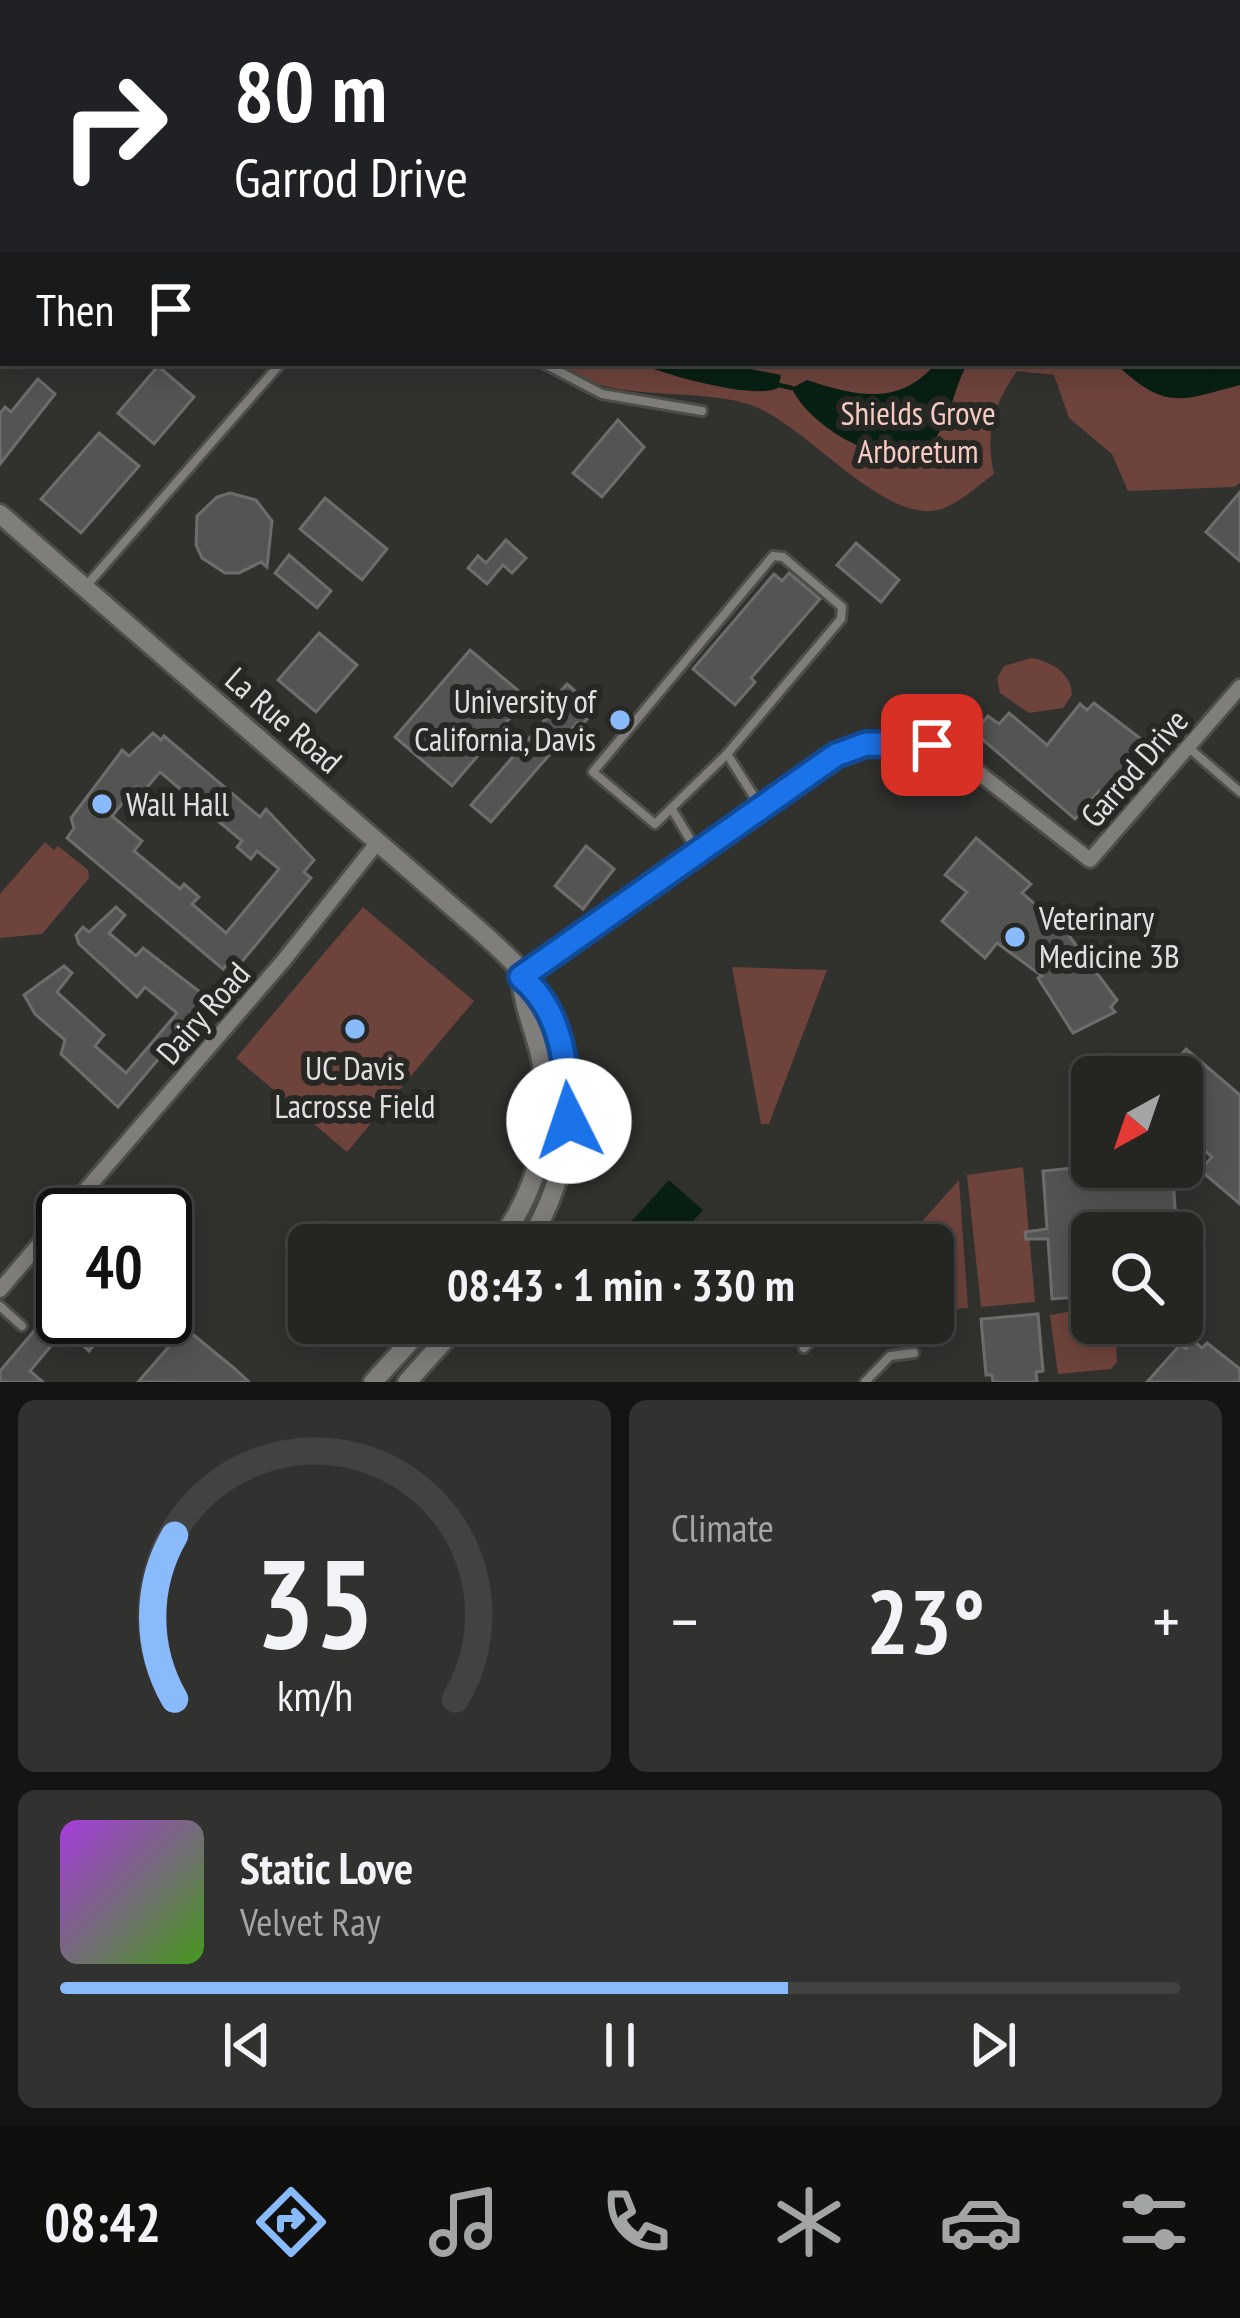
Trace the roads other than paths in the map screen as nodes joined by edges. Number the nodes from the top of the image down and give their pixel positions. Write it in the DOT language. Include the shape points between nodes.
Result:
graph roads {
  1 [pos="278,366"];
  2 [pos="549,366"];
  3 [pos="702,411"];
  4 [pos="0,514"];
  5 [pos="85,587"];
  6 [pos="1240,687"];
  7 [pos="1187,747"];
  8 [pos="727,754"];
  9 [pos="1240,792"];
  10 [pos="761,807"];
  11 [pos="673,811"];
  12 [pos="377,843"];
  13 [pos="698,852"];
  14 [pos="521,977"];
  15 [pos="88,1188"];
  16 [pos="509,1224"];
  17 [pos="537,1224"];
  18 [pos="36,1248"];
  19 [pos="0,1289"];
  20 [pos="0,1306"];
  21 [pos="22,1326"];
  22 [pos="408,1344"];
  23 [pos="441,1344"];
  24 [pos="808,1344"];
  25 [pos="804,1348"];
  26 [pos="914,1353"];
  27 [pos="373,1382"];
  28 [pos="407,1382"];
  29 [pos="865,1382"];
  1 -- 5 [label="lane"];
  2 -- 3 [label="lane" via="602,394"];
  4 -- 5 [label="street, La Rue Road"];
  5 -- 12 [label="street, La Rue Road"];
  6 -- 7 [label="street, Garrod Drive"];
  7 -- 9 [label="lane"];
  7 -- 10 [label="street, Garrod Drive" via="1090,860 980,768 932,745 866,744 836,755"];
  8 -- 10 [label="lane"];
  8 -- 11 [label="lane"];
  8 -- 11 [label="lane" via="842,619 842,607 783,556 773,556 593,772 655,824"];
  10 -- 13 [label="street, Garrod Drive"];
  11 -- 13 [label="lane"];
  12 -- 14 [label="street, La Rue Road"];
  12 -- 15 [label="street, Dairy Road"];
  13 -- 14 [label="street, Garrod Drive"];
  14 -- 16 [label="street, La Rue Road" via="540,1054 545,1132 530,1189"];
  14 -- 17 [label="street, La Rue Road" via="538,991 559,1036 569,1121 559,1176"];
  18 -- 19 [label="street, Dairy Road"];
  20 -- 21 [label="lane"];
  22 -- 27 [label="street"];
  23 -- 28 [label="street"];
  24 -- 25 [label="lane"];
  26 -- 29 [label="lane" via="890,1356"];
}
